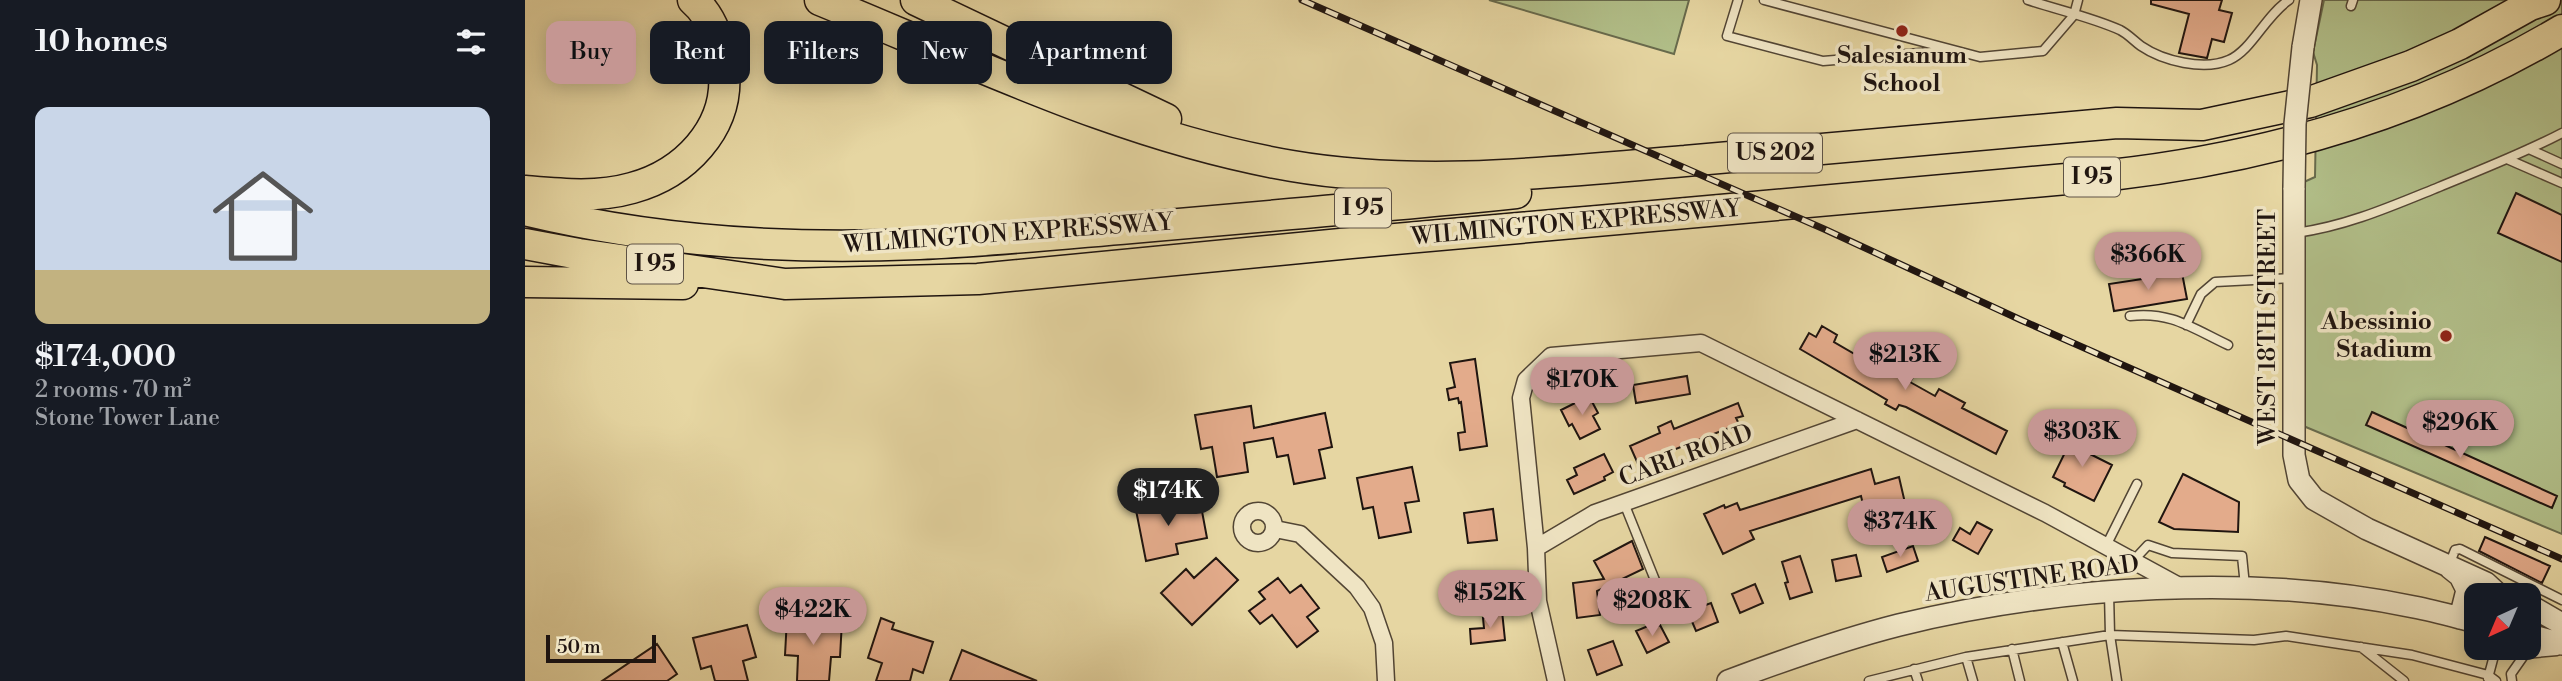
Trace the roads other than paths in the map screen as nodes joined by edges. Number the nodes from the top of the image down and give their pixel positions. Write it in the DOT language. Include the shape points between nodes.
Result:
graph roads {
  1 [pos="693,0"];
  2 [pos="820,0"];
  3 [pos="916,0"];
  4 [pos="1738,0"];
  5 [pos="1763,0"];
  6 [pos="2028,0"];
  7 [pos="2078,0"];
  8 [pos="2289,0"];
  9 [pos="2311,0"];
  10 [pos="2545,0"];
  11 [pos="2074,15"];
  12 [pos="2562,30"];
  13 [pos="1950,50"];
  14 [pos="2202,125"];
  15 [pos="2562,133"];
  16 [pos="2529,149"];
  17 [pos="2507,159"];
  18 [pos="2562,164"];
  19 [pos="1347,173"];
  20 [pos="2562,184"];
  21 [pos="525,191"];
  22 [pos="525,211"];
  23 [pos="2293,233"];
  24 [pos="525,244"];
  25 [pos="2294,278"];
  26 [pos="525,282"];
  27 [pos="785,284"];
  28 [pos="2130,316"];
  29 [pos="2186,325"];
  30 [pos="2228,345"];
  31 [pos="1857,420"];
  32 [pos="2137,484"];
  33 [pos="1624,503"];
  34 [pos="1275,529"];
  35 [pos="2106,546"];
  36 [pos="1536,548"];
  37 [pos="2133,561"];
  38 [pos="2448,567"];
  39 [pos="2481,583"];
  40 [pos="2464,584"];
  41 [pos="2183,588"];
  42 [pos="2245,589"];
  43 [pos="2109,593"];
  44 [pos="2551,608"];
  45 [pos="1669,615"];
  46 [pos="2464,619"];
  47 [pos="2110,635"];
  48 [pos="2541,638"];
  49 [pos="2063,642"];
  50 [pos="2562,644"];
  51 [pos="2358,646"];
  52 [pos="2013,649"];
  53 [pos="2562,650"];
  54 [pos="1966,657"];
  55 [pos="2493,660"];
  56 [pos="1914,669"];
  57 [pos="2488,678"];
  58 [pos="1386,681"];
  59 [pos="1556,681"];
  60 [pos="1728,681"];
  61 [pos="1869,681"];
  62 [pos="1918,681"];
  63 [pos="1973,681"];
  64 [pos="2020,681"];
  65 [pos="2073,681"];
  66 [pos="2117,681"];
  67 [pos="2404,681"];
  68 [pos="2496,681"];
  69 [pos="2512,681"];
  1 -- 21 [label="highway" via="719,42 725,83 715,124 695,153 633,188 571,195"];
  2 -- 19 [label="highway, US 202" via="1139,128 1240,155"];
  3 -- 19 [label="highway" via="1168,120"];
  4 -- 13 [label="lane" via="1727,36 1823,61"];
  5 -- 13 [label="lane"];
  6 -- 11 [label="lane"];
  7 -- 11 [label="lane"];
  8 -- 11 [label="lane" via="2265,20 2241,52 2208,66 2165,57 2121,31"];
  9 -- 23 [label="street, WEST 18TH STREET, bridge" via="2295,124"];
  10 -- 14 [label="highway, I 95" via="2411,66 2337,93"];
  11 -- 13 [label="lane" via="2043,51 1980,57"];
  12 -- 27 [label="highway, WILMINGTON EXPRESSWAY / I 95" via="2508,61 2406,107 2263,150 2174,167 978,279"];
  14 -- 19 [label="highway, US 202" via="2117,123 1480,176"];
  14 -- 22 [label="highway, WILMINGTON EXPRESSWAY / I 95" via="1357,209 919,244 782,245 704,240"];
  15 -- 16 [label="lane"];
  16 -- 17 [label="lane"];
  16 -- 18 [label="lane"];
  17 -- 20 [label="lane"];
  17 -- 23 [label="lane" via="2360,219"];
  23 -- 25 [label="street, WEST 18TH STREET"];
  24 -- 27 [label="highway, WILMINGTON EXPRESSWAY / I 95"];
  25 -- 29 [label="lane" via="2215,282 2200,294"];
  25 -- 38 [label="street, WEST 18TH STREET" via="2294,455 2299,481 2325,506"];
  26 -- 27 [label="highway"];
  28 -- 29 [label="lane" via="2170,317"];
  29 -- 30 [label="lane"];
  31 -- 33 [label="street, CARL ROAD"];
  31 -- 35 [label="street"];
  31 -- 36 [label="street" via="1700,343 1551,356 1526,380 1521,398"];
  32 -- 35 [label="lane"];
  33 -- 36 [label="street, CARL ROAD" via="1595,513"];
  33 -- 45 [label="lane"];
  34 -- 58 [label="street" via="1300,534 1357,587 1372,608 1384,643"];
  35 -- 37 [label="street"];
  36 -- 59 [label="street" via="1538,601"];
  37 -- 41 [label="street"];
  37 -- 42 [label="lane" via="2148,545 2172,553 2242,556"];
  38 -- 39 [label="street, WEST 18TH STREET"];
  38 -- 40 [label="street"];
  38 -- 44 [label="lane" via="2455,550 2460,549"];
  41 -- 42 [label="street, AUGUSTINE ROAD"];
  41 -- 43 [label="street, AUGUSTINE ROAD"];
  42 -- 46 [label="street, AUGUSTINE ROAD" via="2338,595"];
  43 -- 47 [label="lane"];
  43 -- 60 [label="street, AUGUSTINE ROAD" via="1955,612 1835,642"];
  47 -- 49 [label="lane"];
  47 -- 51 [label="lane" via="2255,640 2285,636"];
  47 -- 66 [label="lane"];
  48 -- 50 [label="street"];
  49 -- 52 [label="lane"];
  49 -- 65 [label="lane"];
  51 -- 57 [label="lane" via="2412,655"];
  51 -- 67 [label="lane"];
  52 -- 54 [label="lane"];
  52 -- 64 [label="lane"];
  53 -- 69 [label="lane" via="2525,654 2511,674"];
  54 -- 56 [label="lane"];
  54 -- 63 [label="lane"];
  55 -- 57 [label="lane"];
  56 -- 61 [label="lane"];
  56 -- 62 [label="lane"];
  57 -- 68 [label="lane"];
}
